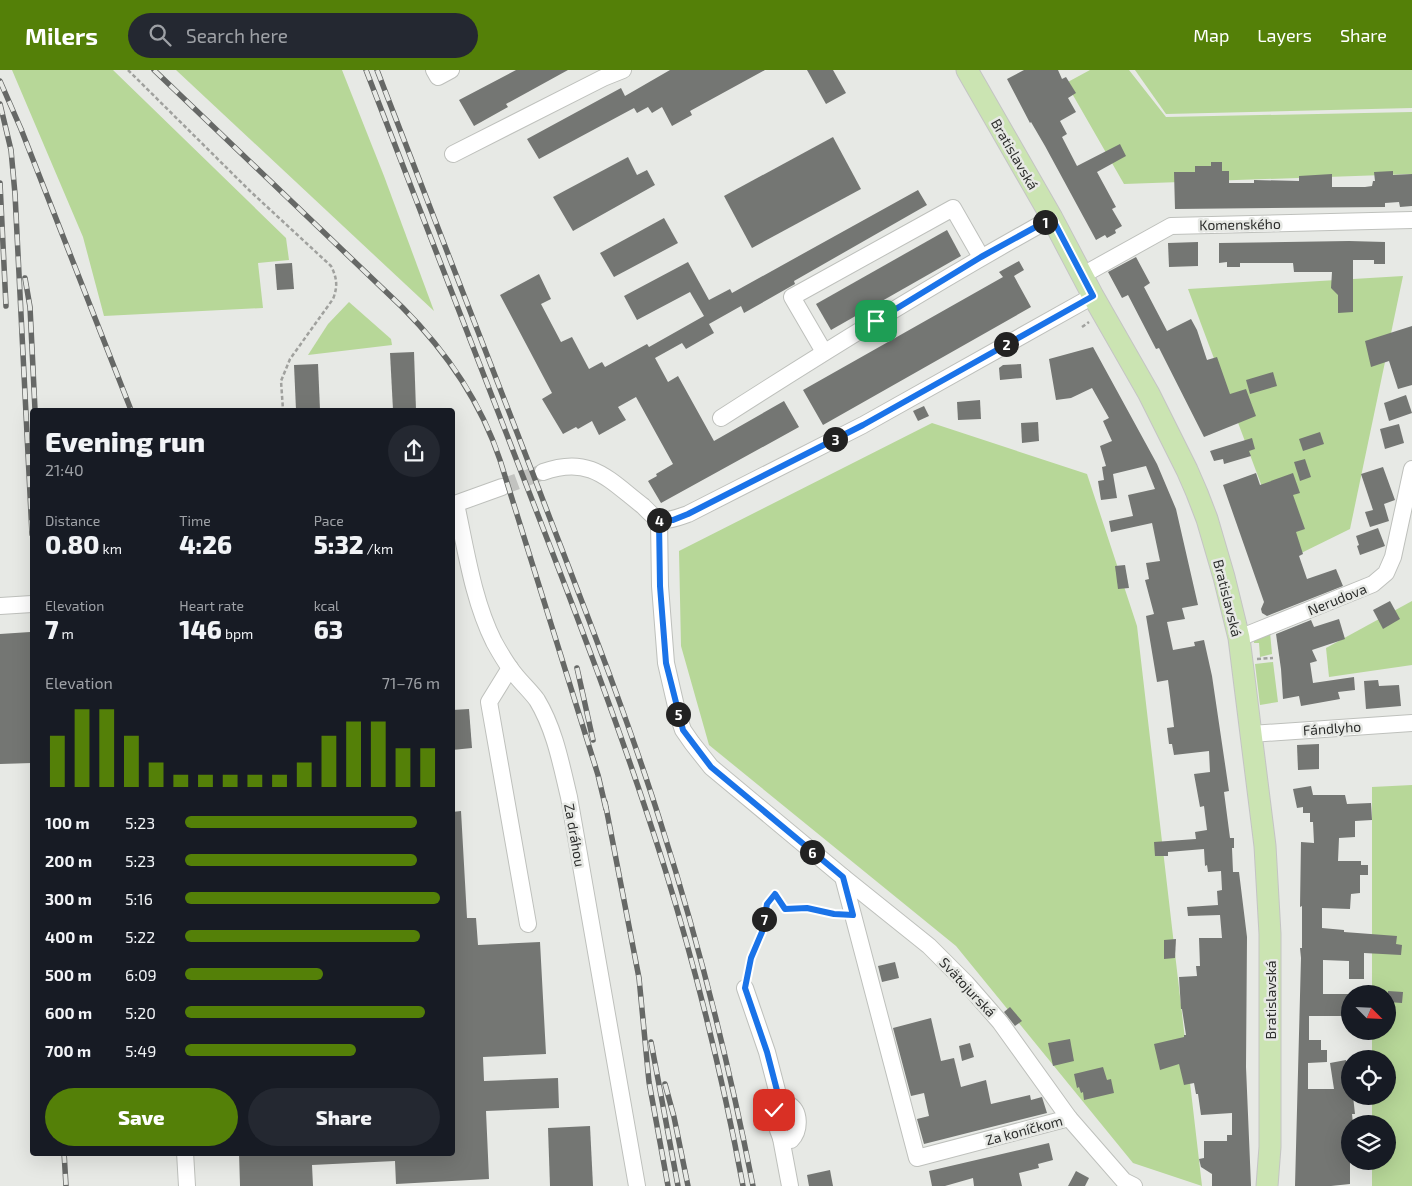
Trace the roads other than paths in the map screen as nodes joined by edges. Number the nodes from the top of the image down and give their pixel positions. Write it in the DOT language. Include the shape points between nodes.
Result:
graph roads {
  1 [pos="434,70"];
  2 [pos="451,70"];
  3 [pos="623,70"];
  4 [pos="967,70"];
  5 [pos="454,154"];
  6 [pos="1052,218"];
  7 [pos="1412,220"];
  8 [pos="981,257"];
  9 [pos="1082,276"];
  10 [pos="1093,296"];
  11 [pos="824,352"];
  12 [pos="721,418"];
  13 [pos="1412,469"];
  14 [pos="543,472"];
  15 [pos="502,487"];
  16 [pos="455,504"];
  17 [pos="455,508"];
  18 [pos="659,520"];
  19 [pos="30,604"];
  20 [pos="0,606"];
  21 [pos="1239,638"];
  22 [pos="510,668"];
  23 [pos="1412,723"];
  24 [pos="1252,734"];
  25 [pos="843,877"];
  26 [pos="528,924"];
  27 [pos="745,988"];
  28 [pos="1069,1118"];
  29 [pos="185,1156"];
  30 [pos="187,1186"];
  31 [pos="636,1186"];
  32 [pos="790,1186"];
  33 [pos="1134,1186"];
  34 [pos="1267,1186"];
  1 -- 2 [label="street" via="438,77"];
  3 -- 5 [label="street"];
  4 -- 6 [label="main road, Bratislavská"];
  6 -- 8 [label="street"];
  6 -- 9 [label="main road, Bratislavská"];
  7 -- 9 [label="street, Komenského" via="1171,226"];
  8 -- 11 [label="street"];
  8 -- 11 [label="street" via="953,208 792,297"];
  9 -- 10 [label="main road, Bratislavská"];
  10 -- 18 [label="street" via="863,425 688,514 673,520"];
  10 -- 21 [label="main road, Bratislavská" via="1149,394 1187,470 1207,519"];
  11 -- 12 [label="street"];
  13 -- 21 [label="street, Nerudova" via="1393,557 1381,579 1360,591"];
  14 -- 18 [label="street" via="556,467 592,469"];
  15 -- 16 [label="street"];
  17 -- 22 [label="street, Za dráhou" via="484,620"];
  18 -- 25 [label="street, Svätojurská" via="666,663 683,730 711,767"];
  19 -- 20 [label="street"];
  21 -- 24 [label="main road, Bratislavská"];
  22 -- 26 [label="street" via="489,702"];
  22 -- 31 [label="street, Za dráhou" via="536,699 549,724 569,797"];
  23 -- 24 [label="street, Fándlyho"];
  24 -- 34 [label="main road, Bratislavská" via="1264,836 1270,934 1270,1147"];
  25 -- 28 [label="street, Svätojurská" via="929,946 966,983 1000,1022"];
  25 -- 28 [label="street, Za koníčkom" via="917,1158"];
  27 -- 32 [label="street" via="780,1102 789,1104 796,1114 798,1128 795,1136 790,1140 782,1138"];
  28 -- 33 [label="street, Za koníčkom" via="1124,1181"];
  29 -- 30 [label="street"];
}
